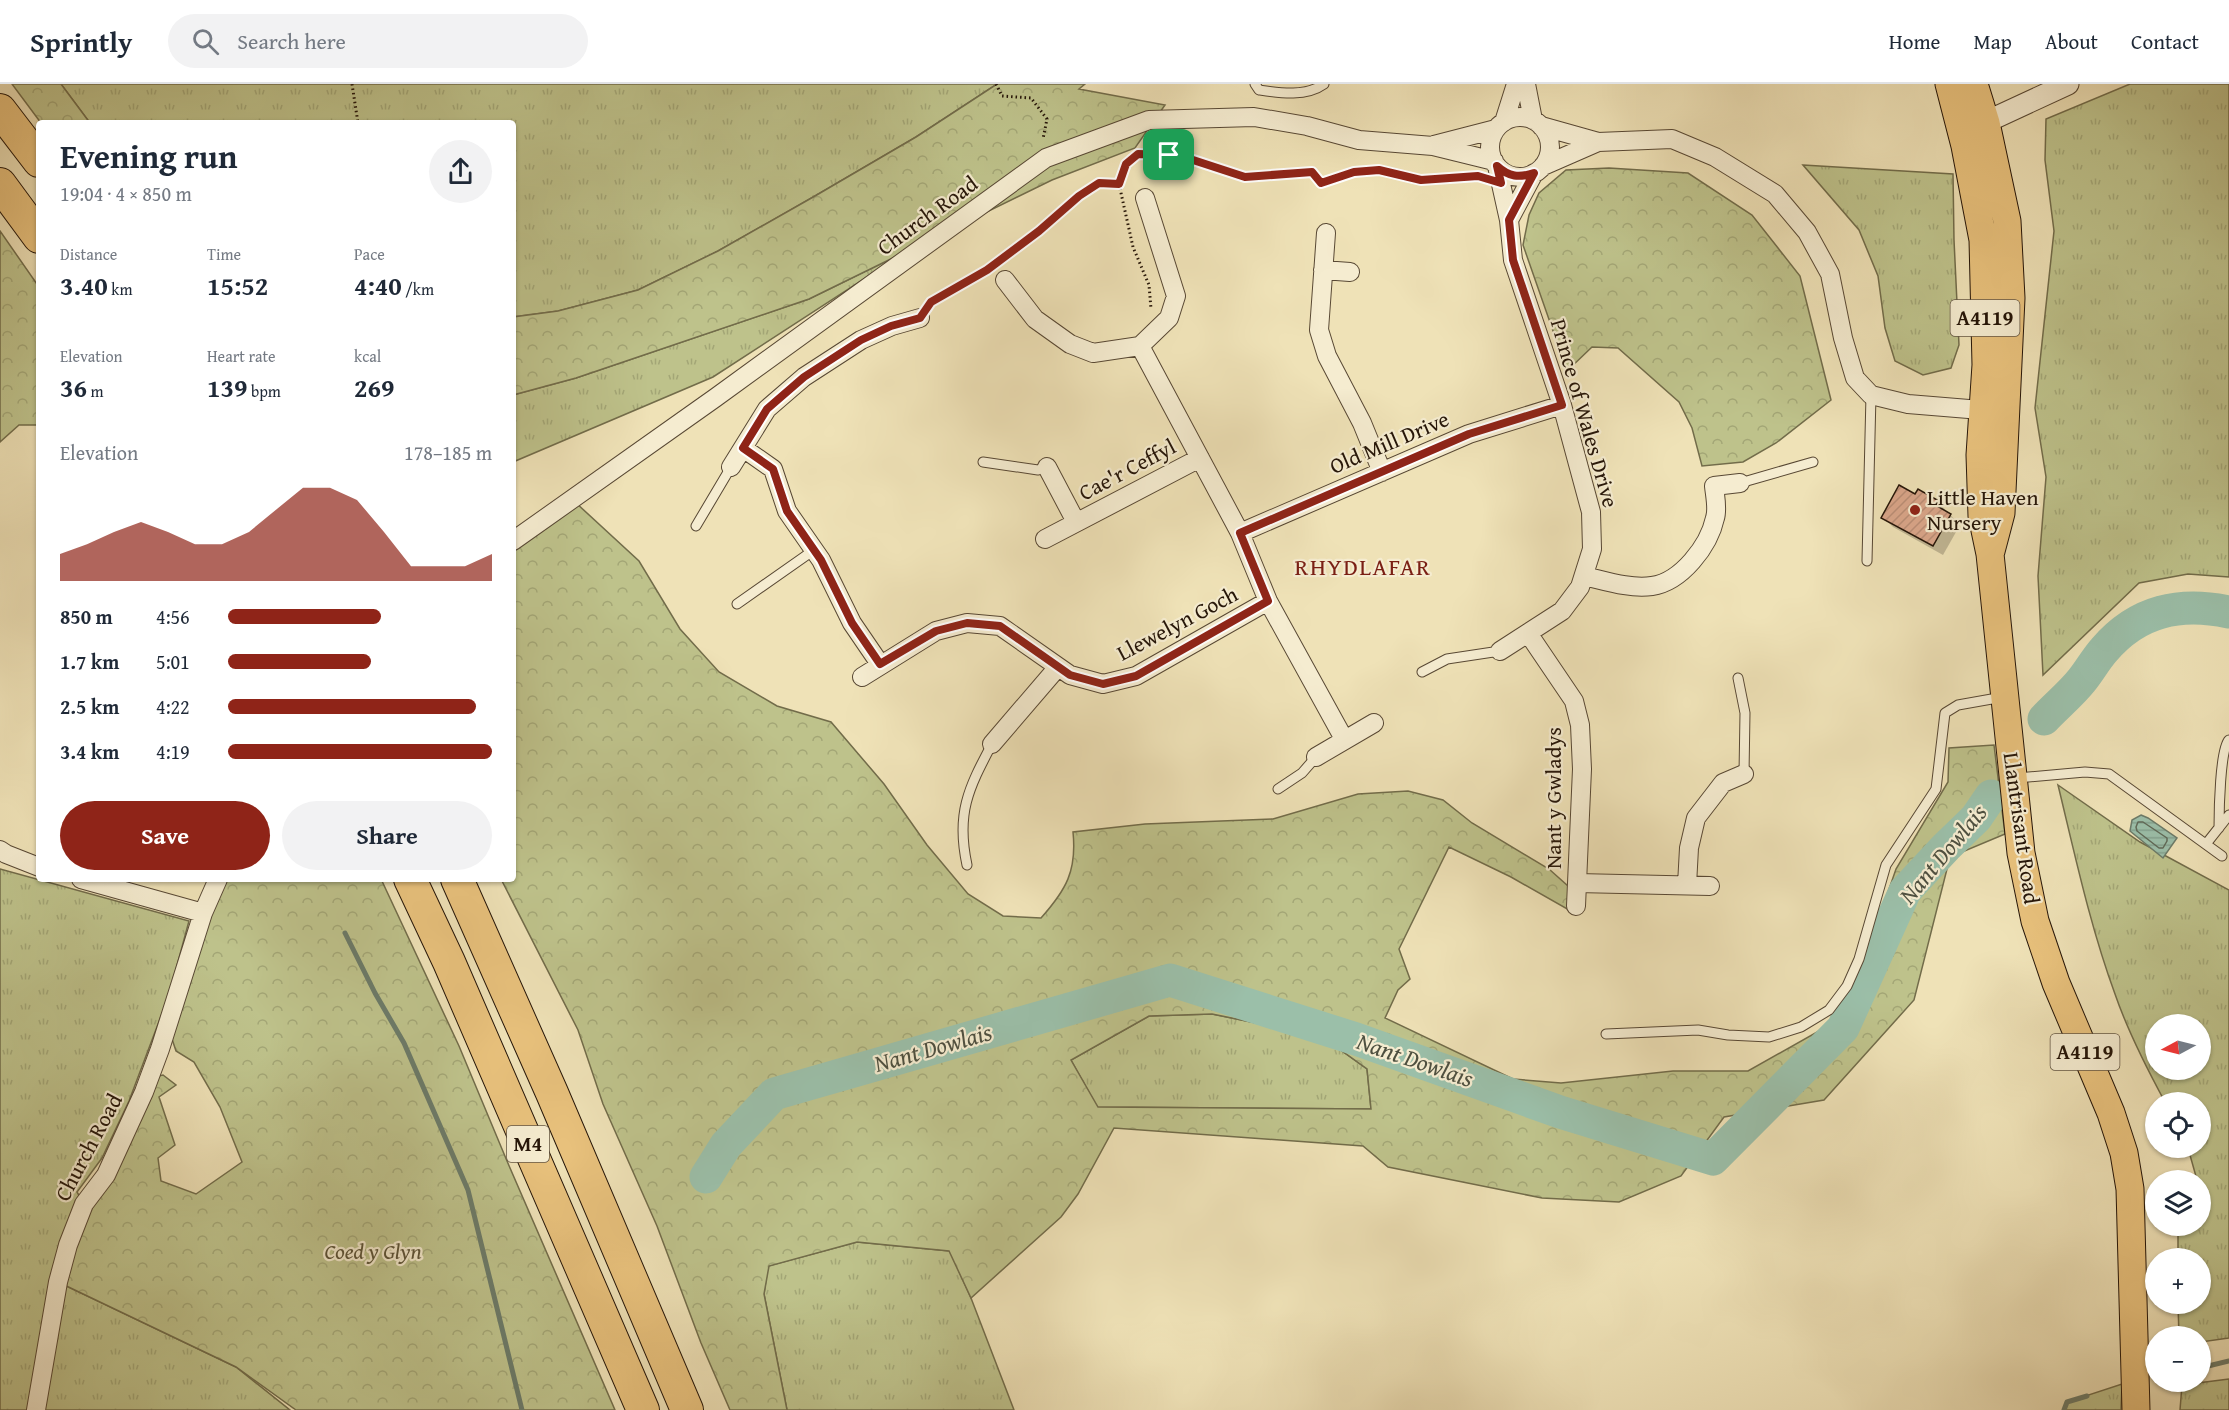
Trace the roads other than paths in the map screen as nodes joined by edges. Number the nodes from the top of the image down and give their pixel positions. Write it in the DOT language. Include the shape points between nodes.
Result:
graph roads {
  1 [pos="1255,84"];
  2 [pos="1324,84"];
  3 [pos="1516,84"];
  4 [pos="1526,84"];
  5 [pos="1949,84"];
  6 [pos="1974,84"];
  7 [pos="2068,84"];
  8 [pos="0,110"];
  9 [pos="1537,123"];
  10 [pos="1500,125"];
  11 [pos="1974,128"];
  12 [pos="1598,142"];
  13 [pos="1433,146"];
  14 [pos="36,157"];
  15 [pos="1497,170"];
  16 [pos="1538,170"];
  17 [pos="0,184"];
  18 [pos="1145,198"];
  19 [pos="1509,220"];
  20 [pos="36,233"];
  21 [pos="1326,233"];
  22 [pos="1323,270"];
  23 [pos="1350,272"];
  24 [pos="1005,280"];
  25 [pos="920,318"];
  26 [pos="1147,340"];
  27 [pos="1871,395"];
  28 [pos="1562,405"];
  29 [pos="1995,411"];
  30 [pos="743,448"];
  31 [pos="1200,458"];
  32 [pos="982,462"];
  33 [pos="1813,462"];
  34 [pos="731,467"];
  35 [pos="1047,467"];
  36 [pos="1382,472"];
  37 [pos="1740,483"];
  38 [pos="1076,522"];
  39 [pos="696,526"];
  40 [pos="1240,533"];
  41 [pos="516,539"];
  42 [pos="1045,539"];
  43 [pos="814,550"];
  44 [pos="1866,561"];
  45 [pos="1584,576"];
  46 [pos="1268,601"];
  47 [pos="737,604"];
  48 [pos="1528,633"];
  49 [pos="1500,651"];
  50 [pos="880,664"];
  51 [pos="1058,666"];
  52 [pos="1422,672"];
  53 [pos="862,677"];
  54 [pos="1738,678"];
  55 [pos="2005,697"];
  56 [pos="1374,723"];
  57 [pos="1344,739"];
  58 [pos="2229,740"];
  59 [pos="992,744"];
  60 [pos="1316,758"];
  61 [pos="1744,774"];
  62 [pos="2014,779"];
  63 [pos="1278,789"];
  64 [pos="2229,815"];
  65 [pos="2218,828"];
  66 [pos="2206,844"];
  67 [pos="0,850"];
  68 [pos="2222,856"];
  69 [pos="967,865"];
  70 [pos="36,866"];
  71 [pos="92,882"];
  72 [pos="217,882"];
  73 [pos="411,882"];
  74 [pos="458,882"];
  75 [pos="1577,883"];
  76 [pos="1687,885"];
  77 [pos="1710,886"];
  78 [pos="1576,906"];
  79 [pos="203,913"];
  80 [pos="1606,1034"];
  81 [pos="36,1410"];
  82 [pos="643,1410"];
  83 [pos="687,1410"];
  84 [pos="2136,1410"];
  1 -- 2 [label="lane" via="1259,90 1303,93"];
  3 -- 10 [label="street"];
  4 -- 9 [label="street"];
  5 -- 11 [label="main road, Llantrisant Road / A4119"];
  6 -- 11 [label="main road, Llantrisant Road / A4119"];
  7 -- 11 [label="street"];
  8 -- 14 [label="highway"];
  9 -- 10 [label="street" via="1524,117"];
  9 -- 12 [label="street"];
  9 -- 16 [label="street" via="1547,135 1550,147"];
  10 -- 13 [label="street, Church Road"];
  10 -- 15 [label="street" via="1490,147"];
  11 -- 29 [label="main road, Llantrisant Road / A4119" via="2007,221 2011,298"];
  12 -- 16 [label="street"];
  12 -- 27 [label="street" via="1672,139 1715,156 1775,194 1807,232 1830,274 1855,378"];
  13 -- 15 [label="street, Church Road"];
  13 -- 41 [label="street, Church Road" via="1359,140 1254,117 1149,120 1046,158"];
  15 -- 16 [label="street" via="1524,177"];
  15 -- 19 [label="street, Prince of Wales Drive"];
  16 -- 19 [label="street"];
  17 -- 20 [label="highway"];
  18 -- 26 [label="street" via="1176,296 1169,318"];
  19 -- 28 [label="street, Prince of Wales Drive" via="1513,260"];
  21 -- 22 [label="street"];
  22 -- 23 [label="street"];
  22 -- 36 [label="street" via="1319,330 1327,356"];
  24 -- 26 [label="street" via="1035,319 1070,344 1093,353"];
  25 -- 30 [label="street" via="861,340 804,377 767,409"];
  26 -- 31 [label="street"];
  27 -- 29 [label="street" via="1908,404"];
  27 -- 44 [label="lane"];
  28 -- 36 [label="street, Old Mill Drive" via="1469,434"];
  28 -- 45 [label="street, Prince of Wales Drive" via="1591,512 1592,549"];
  29 -- 55 [label="main road, Llantrisant Road / A4119" via="1980,454 1982,516 1990,555"];
  30 -- 34 [label="street"];
  30 -- 43 [label="street" via="773,469 787,511"];
  31 -- 38 [label="street, Cae'r Ceffyl"];
  31 -- 40 [label="street"];
  32 -- 35 [label="lane" via="1038,470"];
  33 -- 37 [label="lane"];
  34 -- 39 [label="lane"];
  35 -- 38 [label="street, Cae'r Ceffyl"];
  36 -- 40 [label="street, Old Mill Drive"];
  37 -- 45 [label="street" via="1714,486 1716,518 1701,551 1679,574 1653,586 1618,585"];
  38 -- 42 [label="street, Cae'r Ceffyl"];
  40 -- 46 [label="street"];
  43 -- 47 [label="lane"];
  43 -- 50 [label="street" via="852,623"];
  45 -- 48 [label="street, Prince of Wales Drive" via="1562,611"];
  46 -- 51 [label="street, Llewelyn Goch" via="1136,676 1103,684 1070,675"];
  46 -- 57 [label="street"];
  48 -- 49 [label="street, Prince of Wales Drive"];
  48 -- 75 [label="street, Nant y Gwladys" via="1574,701 1580,725"];
  49 -- 52 [label="lane" via="1447,659"];
  50 -- 51 [label="street, Llewelyn Goch" via="936,631 967,623 1000,626"];
  50 -- 53 [label="street, Llewelyn Goch"];
  51 -- 59 [label="street"];
  54 -- 61 [label="lane" via="1745,713"];
  55 -- 62 [label="main road, Llantrisant Road / A4119"];
  55 -- 80 [label="lane" via="1958,705 1945,713 1936,789 1886,865 1859,959 1847,986 1829,1010 1801,1027 1769,1037 1698,1030"];
  56 -- 57 [label="street"];
  57 -- 60 [label="street"];
  58 -- 65 [label="lane" via="2225,744"];
  59 -- 69 [label="lane" via="964,808 962,841"];
  60 -- 63 [label="lane"];
  61 -- 76 [label="street" via="1723,783 1696,818"];
  62 -- 66 [label="lane" via="2085,772 2109,774"];
  62 -- 84 [label="main road, Llantrisant Road / A4119" via="2021,853 2035,921 2124,1153 2130,1189"];
  64 -- 65 [label="lane"];
  65 -- 66 [label="lane"];
  66 -- 68 [label="lane"];
  67 -- 70 [label="street"];
  71 -- 79 [label="street"];
  72 -- 79 [label="street, Church Road"];
  73 -- 82 [label="highway, M4"];
  74 -- 83 [label="highway, M4"];
  75 -- 76 [label="street"];
  75 -- 78 [label="street, Nant y Gwladys"];
  76 -- 77 [label="street"];
  79 -- 81 [label="street, Church Road" via="144,1092 106,1175 84,1204 68,1245"];
}
